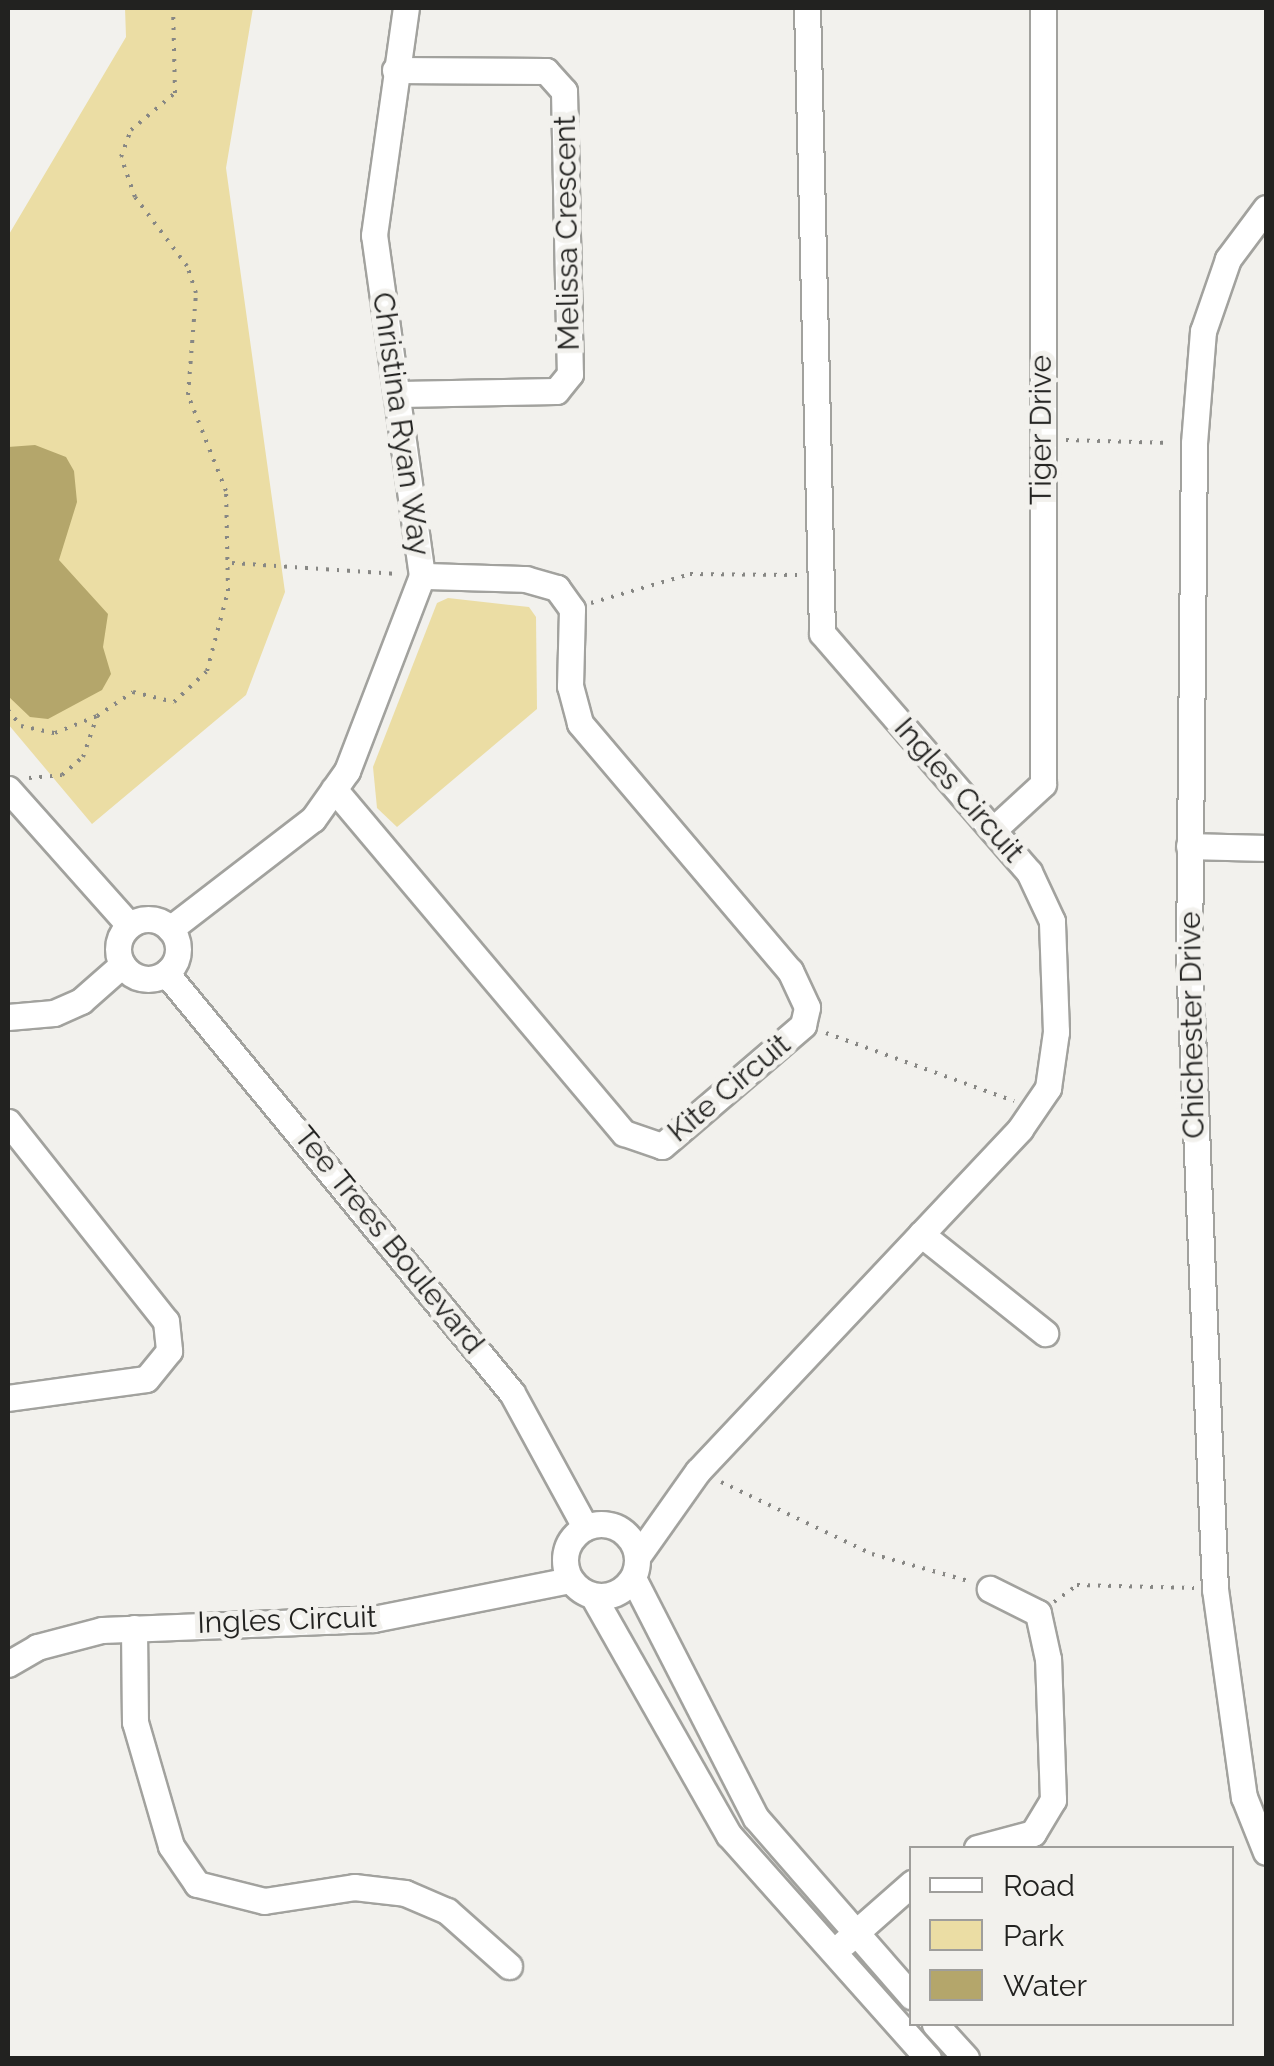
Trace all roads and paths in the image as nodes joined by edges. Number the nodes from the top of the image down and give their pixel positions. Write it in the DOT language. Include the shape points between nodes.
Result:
graph roads {
  1 [pos="173,8"];
  2 [pos="406,8"];
  3 [pos="806,8"];
  4 [pos="1043,8"];
  5 [pos="395,70"];
  6 [pos="1266,208"];
  7 [pos="399,394"];
  8 [pos="1041,440"];
  9 [pos="1194,443"];
  10 [pos="232,563"];
  11 [pos="815,575"];
  12 [pos="422,576"];
  13 [pos="572,608"];
  14 [pos="8,710"];
  15 [pos="97,716"];
  16 [pos="15,784"];
  17 [pos="334,790"];
  18 [pos="993,830"];
  19 [pos="1189,846"];
  20 [pos="1266,848"];
  21 [pos="129,925"];
  22 [pos="170,928"];
  23 [pos="122,965"];
  24 [pos="166,973"];
  25 [pos="8,1017"];
  26 [pos="802,1024"];
  27 [pos="1034,1108"];
  28 [pos="8,1122"];
  29 [pos="920,1234"];
  30 [pos="1045,1333"];
  31 [pos="8,1398"];
  32 [pos="698,1471"];
  33 [pos="584,1527"];
  34 [pos="635,1568"];
  35 [pos="570,1580"];
  36 [pos="990,1589"];
  37 [pos="1216,1589"];
  38 [pos="594,1596"];
  39 [pos="1038,1614"];
  40 [pos="134,1628"];
  41 [pos="8,1664"];
  42 [pos="984,1846"];
  43 [pos="1266,1852"];
  44 [pos="909,1887"];
  45 [pos="855,1933"];
  46 [pos="834,1951"];
  47 [pos="509,1966"];
  48 [pos="909,1994"];
  49 [pos="937,2026"];
  50 [pos="928,2058"];
  51 [pos="966,2058"];
  1 -- 10 [label="path" via="176,92 132,130 121,157 135,197 187,266 196,293 188,395 226,491"];
  2 -- 5 [label="street, Christina Ryan Way"];
  3 -- 11 [label="street, Ingles Circuit"];
  4 -- 8 [label="street, Tiger Drive"];
  5 -- 7 [label="street, Christina Ryan Way" via="374,235"];
  5 -- 7 [label="street, Melissa Crescent" via="546,70 564,91 570,374 556,390"];
  6 -- 9 [label="street, Chichester Drive" via="1228,259 1203,331"];
  7 -- 12 [label="street, Christina Ryan Way"];
  8 -- 9 [label="path"];
  8 -- 18 [label="street, Tiger Drive" via="1042,784"];
  9 -- 19 [label="street, Chichester Drive"];
  10 -- 12 [label="path"];
  10 -- 15 [label="path" via="207,670 174,702 133,692"];
  11 -- 13 [label="path" via="690,574"];
  11 -- 18 [label="street, Ingles Circuit" via="822,633"];
  12 -- 13 [label="street" via="526,579 557,588"];
  12 -- 17 [label="street, Christina Ryan Way"];
  13 -- 26 [label="street, Kite Circuit" via="570,686 580,723 790,971 807,1007"];
  14 -- 15 [label="path" via="21,726 55,733"];
  15 -- 16 [label="path" via="83,757 62,775"];
  16 -- 21 [label="street"];
  17 -- 22 [label="street, Christina Ryan Way" via="314,818"];
  17 -- 26 [label="street, Kite Circuit" via="624,1133 662,1146"];
  18 -- 27 [label="street, Ingles Circuit" via="1030,872 1052,922 1056,1032 1048,1088"];
  19 -- 20 [label="street"];
  19 -- 37 [label="street, Chichester Drive" via="1204,1454"];
  21 -- 22 [label="street" via="155,919"];
  21 -- 23 [label="street" via="118,944"];
  22 -- 24 [label="street" via="178,947"];
  23 -- 24 [label="street" via="138,977"];
  23 -- 25 [label="street" via="81,1001 54,1013"];
  24 -- 33 [label="street, Tee Trees Boulevard" via="512,1393 560,1468"];
  26 -- 27 [label="path"];
  27 -- 29 [label="street, Ingles Circuit"];
  28 -- 31 [label="street" via="166,1322 170,1351 146,1379"];
  29 -- 30 [label="street"];
  29 -- 32 [label="street, Ingles Circuit"];
  32 -- 34 [label="street, Ingles Circuit"];
  32 -- 36 [label="path" via="872,1554"];
  33 -- 34 [label="street" via="623,1531"];
  33 -- 35 [label="street" via="566,1547"];
  34 -- 38 [label="street"];
  34 -- 45 [label="street" via="756,1818"];
  35 -- 38 [label="street"];
  35 -- 40 [label="street, Ingles Circuit" via="372,1619"];
  36 -- 39 [label="street"];
  37 -- 39 [label="path" via="1077,1586"];
  37 -- 43 [label="street, Chichester Drive" via="1244,1798"];
  38 -- 46 [label="street" via="729,1835"];
  39 -- 42 [label="street" via="1048,1659 1053,1800 1033,1833"];
  40 -- 41 [label="street, Ingles Circuit" via="37,1647"];
  40 -- 47 [label="street" via="135,1722 170,1846 197,1884 264,1901 354,1887 405,1894 446,1911"];
  44 -- 45 [label="street"];
  45 -- 46 [label="street"];
  45 -- 48 [label="street"];
  46 -- 50 [label="street"];
  49 -- 51 [label="street"];
}
